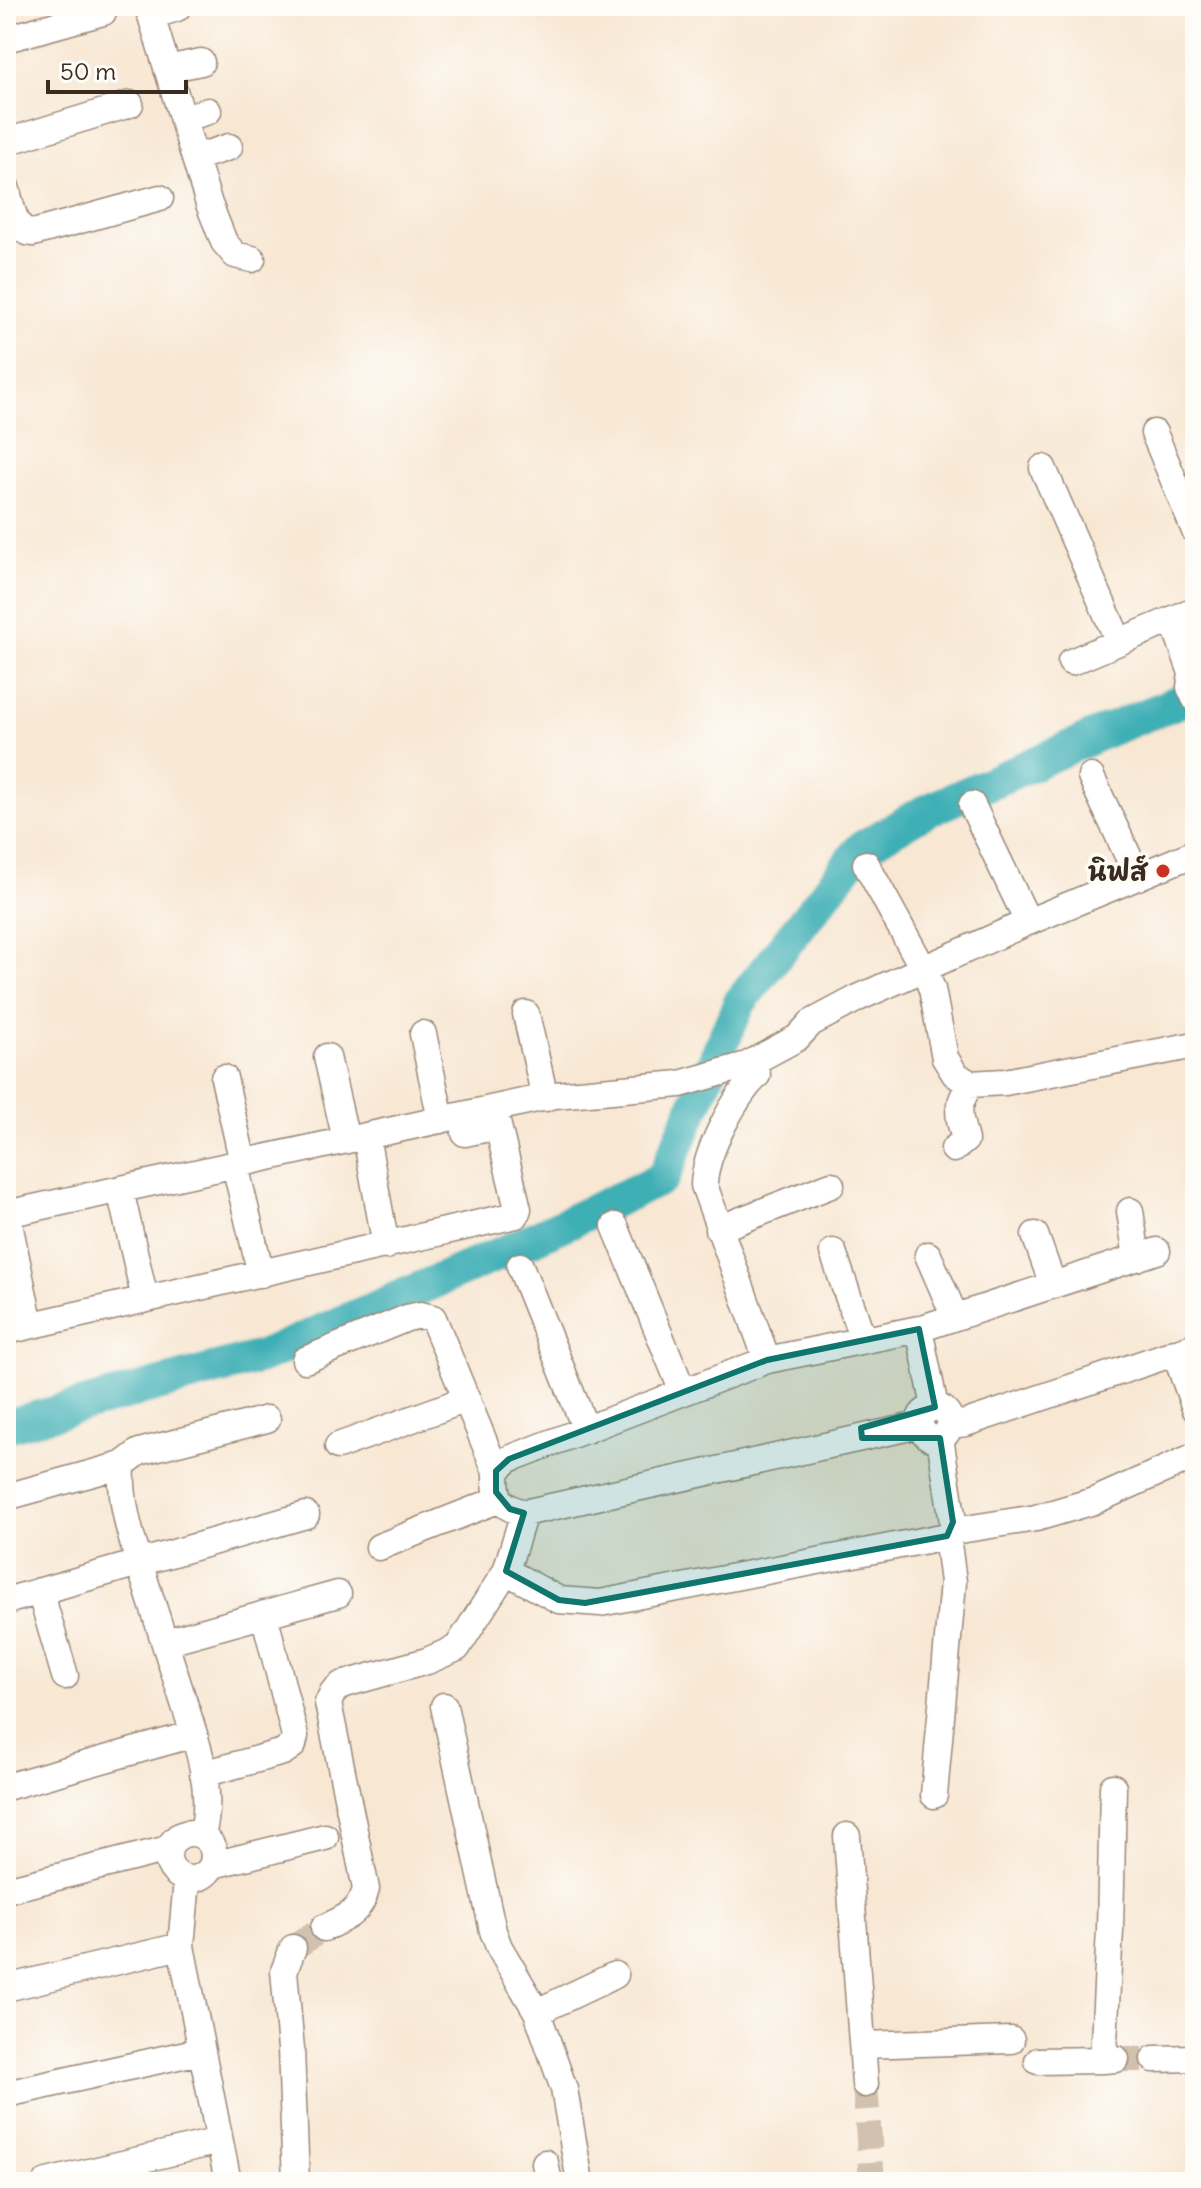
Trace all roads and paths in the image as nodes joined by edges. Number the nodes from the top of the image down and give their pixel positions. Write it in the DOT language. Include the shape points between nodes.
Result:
graph roads {
  1 [pos="177,8"];
  2 [pos="149,11"];
  3 [pos="103,12"];
  4 [pos="6,39"];
  5 [pos="201,62"];
  6 [pos="167,69"];
  7 [pos="130,104"];
  8 [pos="6,142"];
  9 [pos="229,147"];
  10 [pos="195,158"];
  11 [pos="6,187"];
  12 [pos="160,198"];
  13 [pos="252,259"];
  14 [pos="1154,433"];
  15 [pos="1043,468"];
  16 [pos="1195,531"];
  17 [pos="1174,619"];
  18 [pos="1119,642"];
  19 [pos="1071,662"];
  20 [pos="1192,691"];
  21 [pos="1091,777"];
  22 [pos="972,805"];
  23 [pos="1195,853"];
  24 [pos="866,864"];
  25 [pos="1138,877"];
  26 [pos="1028,922"];
  27 [pos="924,970"];
  28 [pos="526,1014"];
  29 [pos="423,1034"];
  30 [pos="1195,1045"];
  31 [pos="327,1057"];
  32 [pos="752,1070"];
  33 [pos="224,1078"];
  34 [pos="970,1084"];
  35 [pos="545,1098"];
  36 [pos="441,1120"];
  37 [pos="360,1143"];
  38 [pos="954,1149"];
  39 [pos="239,1164"];
  40 [pos="831,1185"];
  41 [pos="120,1190"];
  42 [pos="1130,1211"];
  43 [pos="6,1214"];
  44 [pos="615,1226"];
  45 [pos="718,1229"];
  46 [pos="1035,1235"];
  47 [pos="386,1246"];
  48 [pos="833,1252"];
  49 [pos="928,1255"];
  50 [pos="520,1266"];
  51 [pos="261,1274"];
  52 [pos="1053,1285"];
  53 [pos="145,1299"];
  54 [pos="955,1317"];
  55 [pos="18,1328"];
  56 [pos="919,1329"];
  57 [pos="863,1340"];
  58 [pos="1185,1349"];
  59 [pos="305,1360"];
  60 [pos="767,1360"];
  61 [pos="683,1392"];
  62 [pos="467,1399"];
  63 [pos="1195,1408"];
  64 [pos="267,1419"];
  65 [pos="936,1424"];
  66 [pos="586,1430"];
  67 [pos="338,1446"];
  68 [pos="1195,1456"];
  69 [pos="122,1465"];
  70 [pos="496,1471"];
  71 [pos="6,1497"];
  72 [pos="500,1499"];
  73 [pos="524,1513"];
  74 [pos="306,1515"];
  75 [pos="950,1534"];
  76 [pos="379,1547"];
  77 [pos="139,1563"];
  78 [pos="506,1571"];
  79 [pos="40,1591"];
  80 [pos="338,1594"];
  81 [pos="6,1601"];
  82 [pos="264,1614"];
  83 [pos="165,1642"];
  84 [pos="65,1676"];
  85 [pos="444,1706"];
  86 [pos="194,1734"];
  87 [pos="203,1774"];
  88 [pos="6,1787"];
  89 [pos="1113,1787"];
  90 [pos="934,1795"];
  91 [pos="202,1835"];
  92 [pos="847,1836"];
  93 [pos="325,1837"];
  94 [pos="168,1849"];
  95 [pos="213,1865"];
  96 [pos="187,1880"];
  97 [pos="6,1890"];
  98 [pos="324,1928"];
  99 [pos="181,1946"];
  100 [pos="293,1948"];
  101 [pos="615,1975"];
  102 [pos="6,1988"];
  103 [pos="537,2012"];
  104 [pos="1011,2040"];
  105 [pos="863,2045"];
  106 [pos="200,2051"];
  107 [pos="1195,2058"];
  108 [pos="1154,2059"];
  109 [pos="1038,2061"];
  110 [pos="865,2084"];
  111 [pos="6,2094"];
  112 [pos="219,2141"];
  113 [pos="47,2182"];
  114 [pos="228,2182"];
  115 [pos="296,2182"];
  116 [pos="580,2182"];
  1 -- 2 [label="street"];
  2 -- 6 [label="street"];
  3 -- 4 [label="street"];
  5 -- 6 [label="street"];
  6 -- 10 [label="street" via="195,115"];
  7 -- 8 [label="street"];
  9 -- 10 [label="street"];
  10 -- 13 [label="street" via="228,250"];
  11 -- 12 [label="street" via="25,233"];
  14 -- 16 [label="street"];
  15 -- 18 [label="street"];
  17 -- 18 [label="street"];
  17 -- 20 [label="street" via="1177,679"];
  18 -- 19 [label="street"];
  21 -- 25 [label="street"];
  22 -- 26 [label="street"];
  23 -- 25 [label="street"];
  24 -- 27 [label="street"];
  25 -- 26 [label="street"];
  26 -- 27 [label="street"];
  27 -- 32 [label="street" via="811,1023"];
  27 -- 34 [label="street" via="945,1058"];
  28 -- 35 [label="street"];
  29 -- 36 [label="street"];
  30 -- 34 [label="street" via="1005,1082"];
  31 -- 37 [label="street"];
  32 -- 35 [label="street" via="680,1084"];
  32 -- 45 [label="street" via="704,1170"];
  33 -- 39 [label="street"];
  34 -- 38 [label="street" via="958,1110 965,1140"];
  35 -- 36 [label="street"];
  36 -- 37 [label="street"];
  37 -- 39 [label="street"];
  37 -- 47 [label="street"];
  37 -- 47 [label="street" via="498,1126 516,1215"];
  39 -- 41 [label="street"];
  39 -- 51 [label="street"];
  40 -- 45 [label="street"];
  41 -- 43 [label="street"];
  41 -- 53 [label="street"];
  42 -- 52 [label="street" via="1147,1255"];
  43 -- 55 [label="street"];
  44 -- 61 [label="street"];
  45 -- 60 [label="street"];
  46 -- 52 [label="street"];
  47 -- 51 [label="street"];
  48 -- 57 [label="street"];
  49 -- 54 [label="street"];
  50 -- 66 [label="street"];
  51 -- 53 [label="street"];
  52 -- 54 [label="street"];
  53 -- 55 [label="street"];
  54 -- 56 [label="street"];
  56 -- 57 [label="street"];
  56 -- 65 [label="street"];
  57 -- 60 [label="street"];
  58 -- 63 [label="street"];
  58 -- 65 [label="street" via="966,1423"];
  59 -- 62 [label="street" via="421,1315 433,1318"];
  60 -- 61 [label="street"];
  61 -- 66 [label="street"];
  62 -- 67 [label="street"];
  62 -- 70 [label="street"];
  64 -- 69 [label="street" via="139,1452"];
  65 -- 73 [label="street"];
  65 -- 75 [label="street"];
  66 -- 70 [label="street" via="509,1459"];
  68 -- 75 [label="street" via="1094,1501"];
  69 -- 71 [label="street"];
  69 -- 77 [label="street" via="120,1488"];
  70 -- 72 [label="street"];
  72 -- 73 [label="street"];
  72 -- 76 [label="street"];
  73 -- 78 [label="street"];
  74 -- 77 [label="street"];
  75 -- 78 [label="street" via="600,1603 559,1600"];
  75 -- 90 [label="street" via="953,1582"];
  77 -- 79 [label="street"];
  77 -- 83 [label="street"];
  78 -- 98 [label="street" via="457,1648 333,1692 328,1703 366,1889 357,1912"];
  79 -- 81 [label="street"];
  79 -- 84 [label="street"];
  80 -- 82 [label="street"];
  82 -- 83 [label="street"];
  82 -- 87 [label="street" via="293,1745"];
  83 -- 86 [label="street"];
  85 -- 103 [label="street" via="493,1931"];
  86 -- 87 [label="street"];
  86 -- 88 [label="street"];
  87 -- 91 [label="street" via="208,1797"];
  89 -- 109 [label="street" via="1110,2060"];
  91 -- 94 [label="street" via="176,1837"];
  91 -- 95 [label="street" via="212,1844"];
  92 -- 105 [label="street"];
  93 -- 95 [label="street"];
  94 -- 96 [label="street" via="175,1874"];
  94 -- 97 [label="street"];
  95 -- 96 [label="street" via="201,1878"];
  96 -- 99 [label="street"];
  99 -- 102 [label="street"];
  99 -- 106 [label="street"];
  100 -- 115 [label="street" via="284,1971"];
  101 -- 103 [label="street"];
  103 -- 116 [label="street" via="564,2089"];
  104 -- 105 [label="street"];
  105 -- 110 [label="street"];
  106 -- 111 [label="street"];
  106 -- 112 [label="street"];
  107 -- 108 [label="street"];
  112 -- 113 [label="street"];
  112 -- 114 [label="street"];
}
